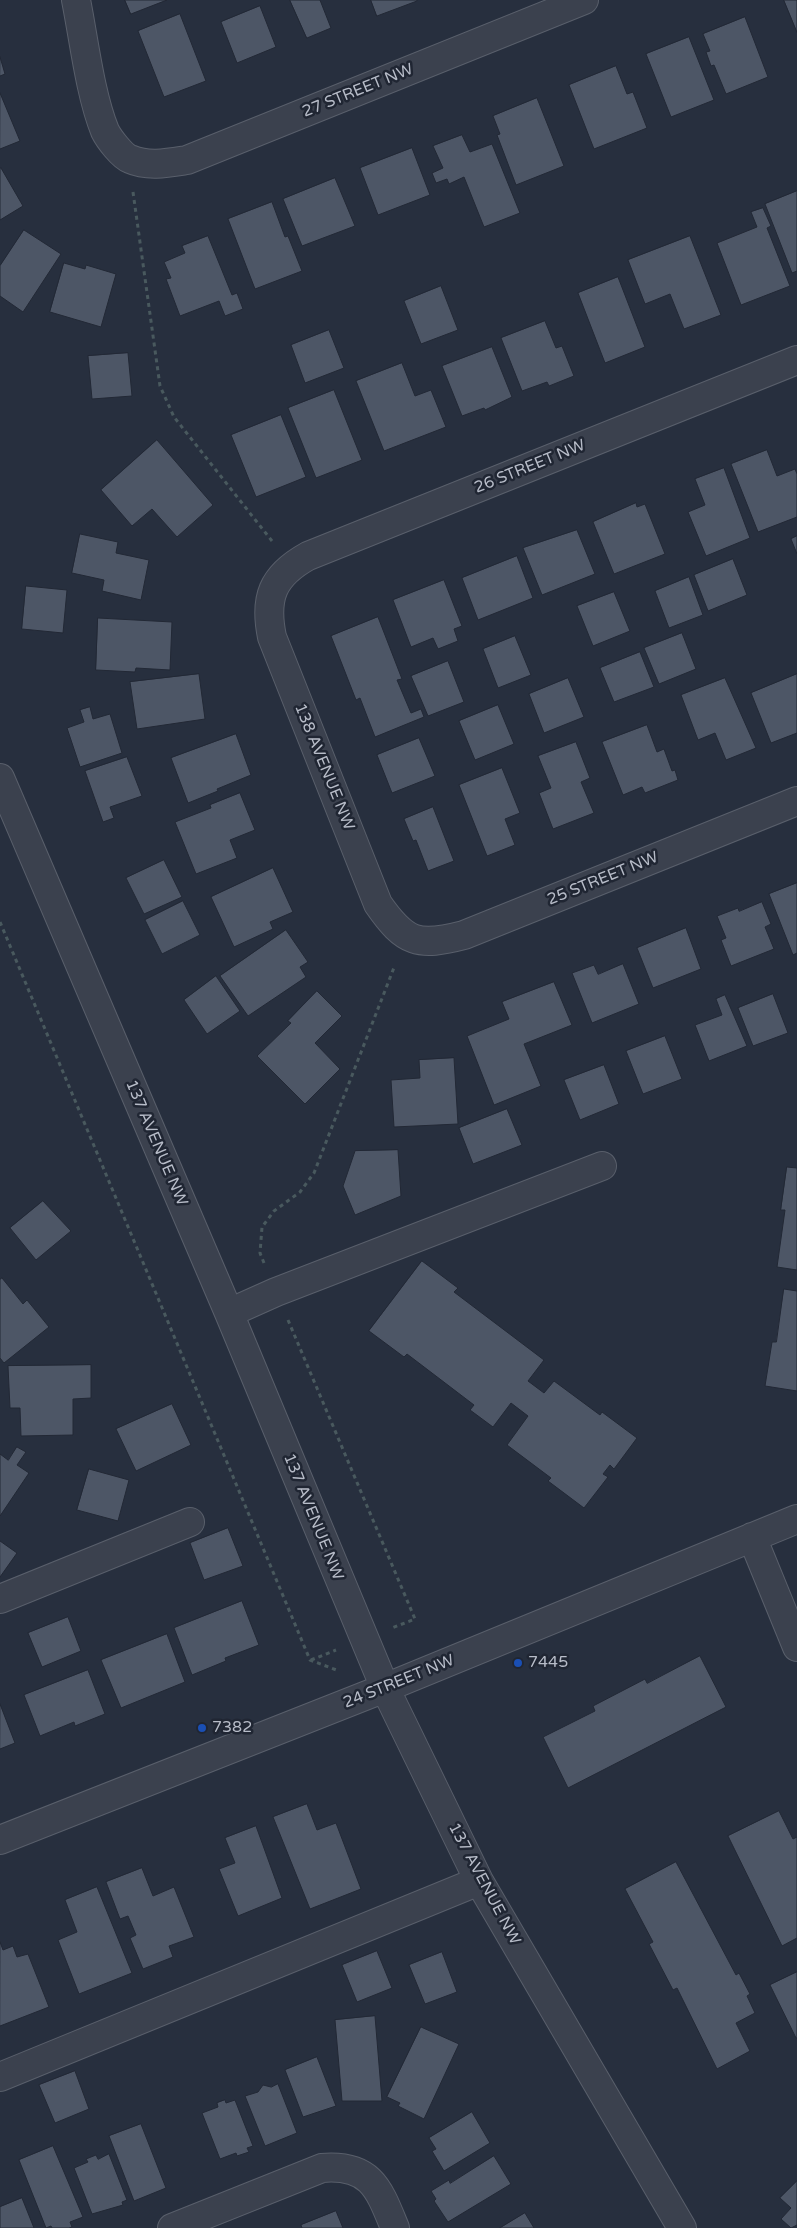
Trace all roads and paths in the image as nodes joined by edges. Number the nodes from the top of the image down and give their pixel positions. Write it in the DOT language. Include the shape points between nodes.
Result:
graph roads {
  1 [pos="76,0"];
  2 [pos="584,0"];
  3 [pos="128,159"];
  4 [pos="797,360"];
  5 [pos="291,565"];
  6 [pos="273,588"];
  7 [pos="0,778"];
  8 [pos="797,801"];
  9 [pos="0,922"];
  10 [pos="406,937"];
  11 [pos="602,1166"];
  12 [pos="276,1292"];
  13 [pos="229,1313"];
  14 [pos="797,1519"];
  15 [pos="190,1522"];
  16 [pos="752,1537"];
  17 [pos="0,1599"];
  18 [pos="364,1639"];
  19 [pos="797,1647"];
  20 [pos="385,1688"];
  21 [pos="0,1840"];
  22 [pos="479,1881"];
  23 [pos="0,2077"];
  24 [pos="172,2228"];
  25 [pos="395,2228"];
  26 [pos="682,2228"];
  1 -- 3 [label="street" via="98,109 106,133"];
  2 -- 3 [label="street, 27 STREET NW" via="187,160 148,164"];
  3 -- 5 [label="path" via="160,386 174,417"];
  4 -- 5 [label="street, 26 STREET NW"];
  5 -- 6 [label="street, 26 STREET NW"];
  6 -- 10 [label="street, 138 AVENUE NW" via="268,618 272,637 378,904"];
  7 -- 13 [label="street, 137 AVENUE NW"];
  8 -- 10 [label="street, 25 STREET NW" via="464,935 424,942"];
  9 -- 18 [label="path" via="310,1660"];
  10 -- 12 [label="path" via="314,1173 300,1192 274,1211 262,1227 260,1253"];
  11 -- 12 [label="street"];
  12 -- 13 [label="street"];
  12 -- 18 [label="path" via="415,1619"];
  13 -- 18 [label="street, 137 AVENUE NW"];
  14 -- 16 [label="street, 24 STREET NW"];
  15 -- 17 [label="street"];
  16 -- 19 [label="street"];
  16 -- 20 [label="street, 24 STREET NW"];
  18 -- 20 [label="street, 137 AVENUE NW"];
  20 -- 21 [label="street, 24 STREET NW"];
  20 -- 22 [label="street, 137 AVENUE NW"];
  22 -- 23 [label="street"];
  22 -- 26 [label="street, 137 AVENUE NW"];
  24 -- 25 [label="street" via="322,2168 335,2167 349,2168 367,2178 384,2202"];
}
